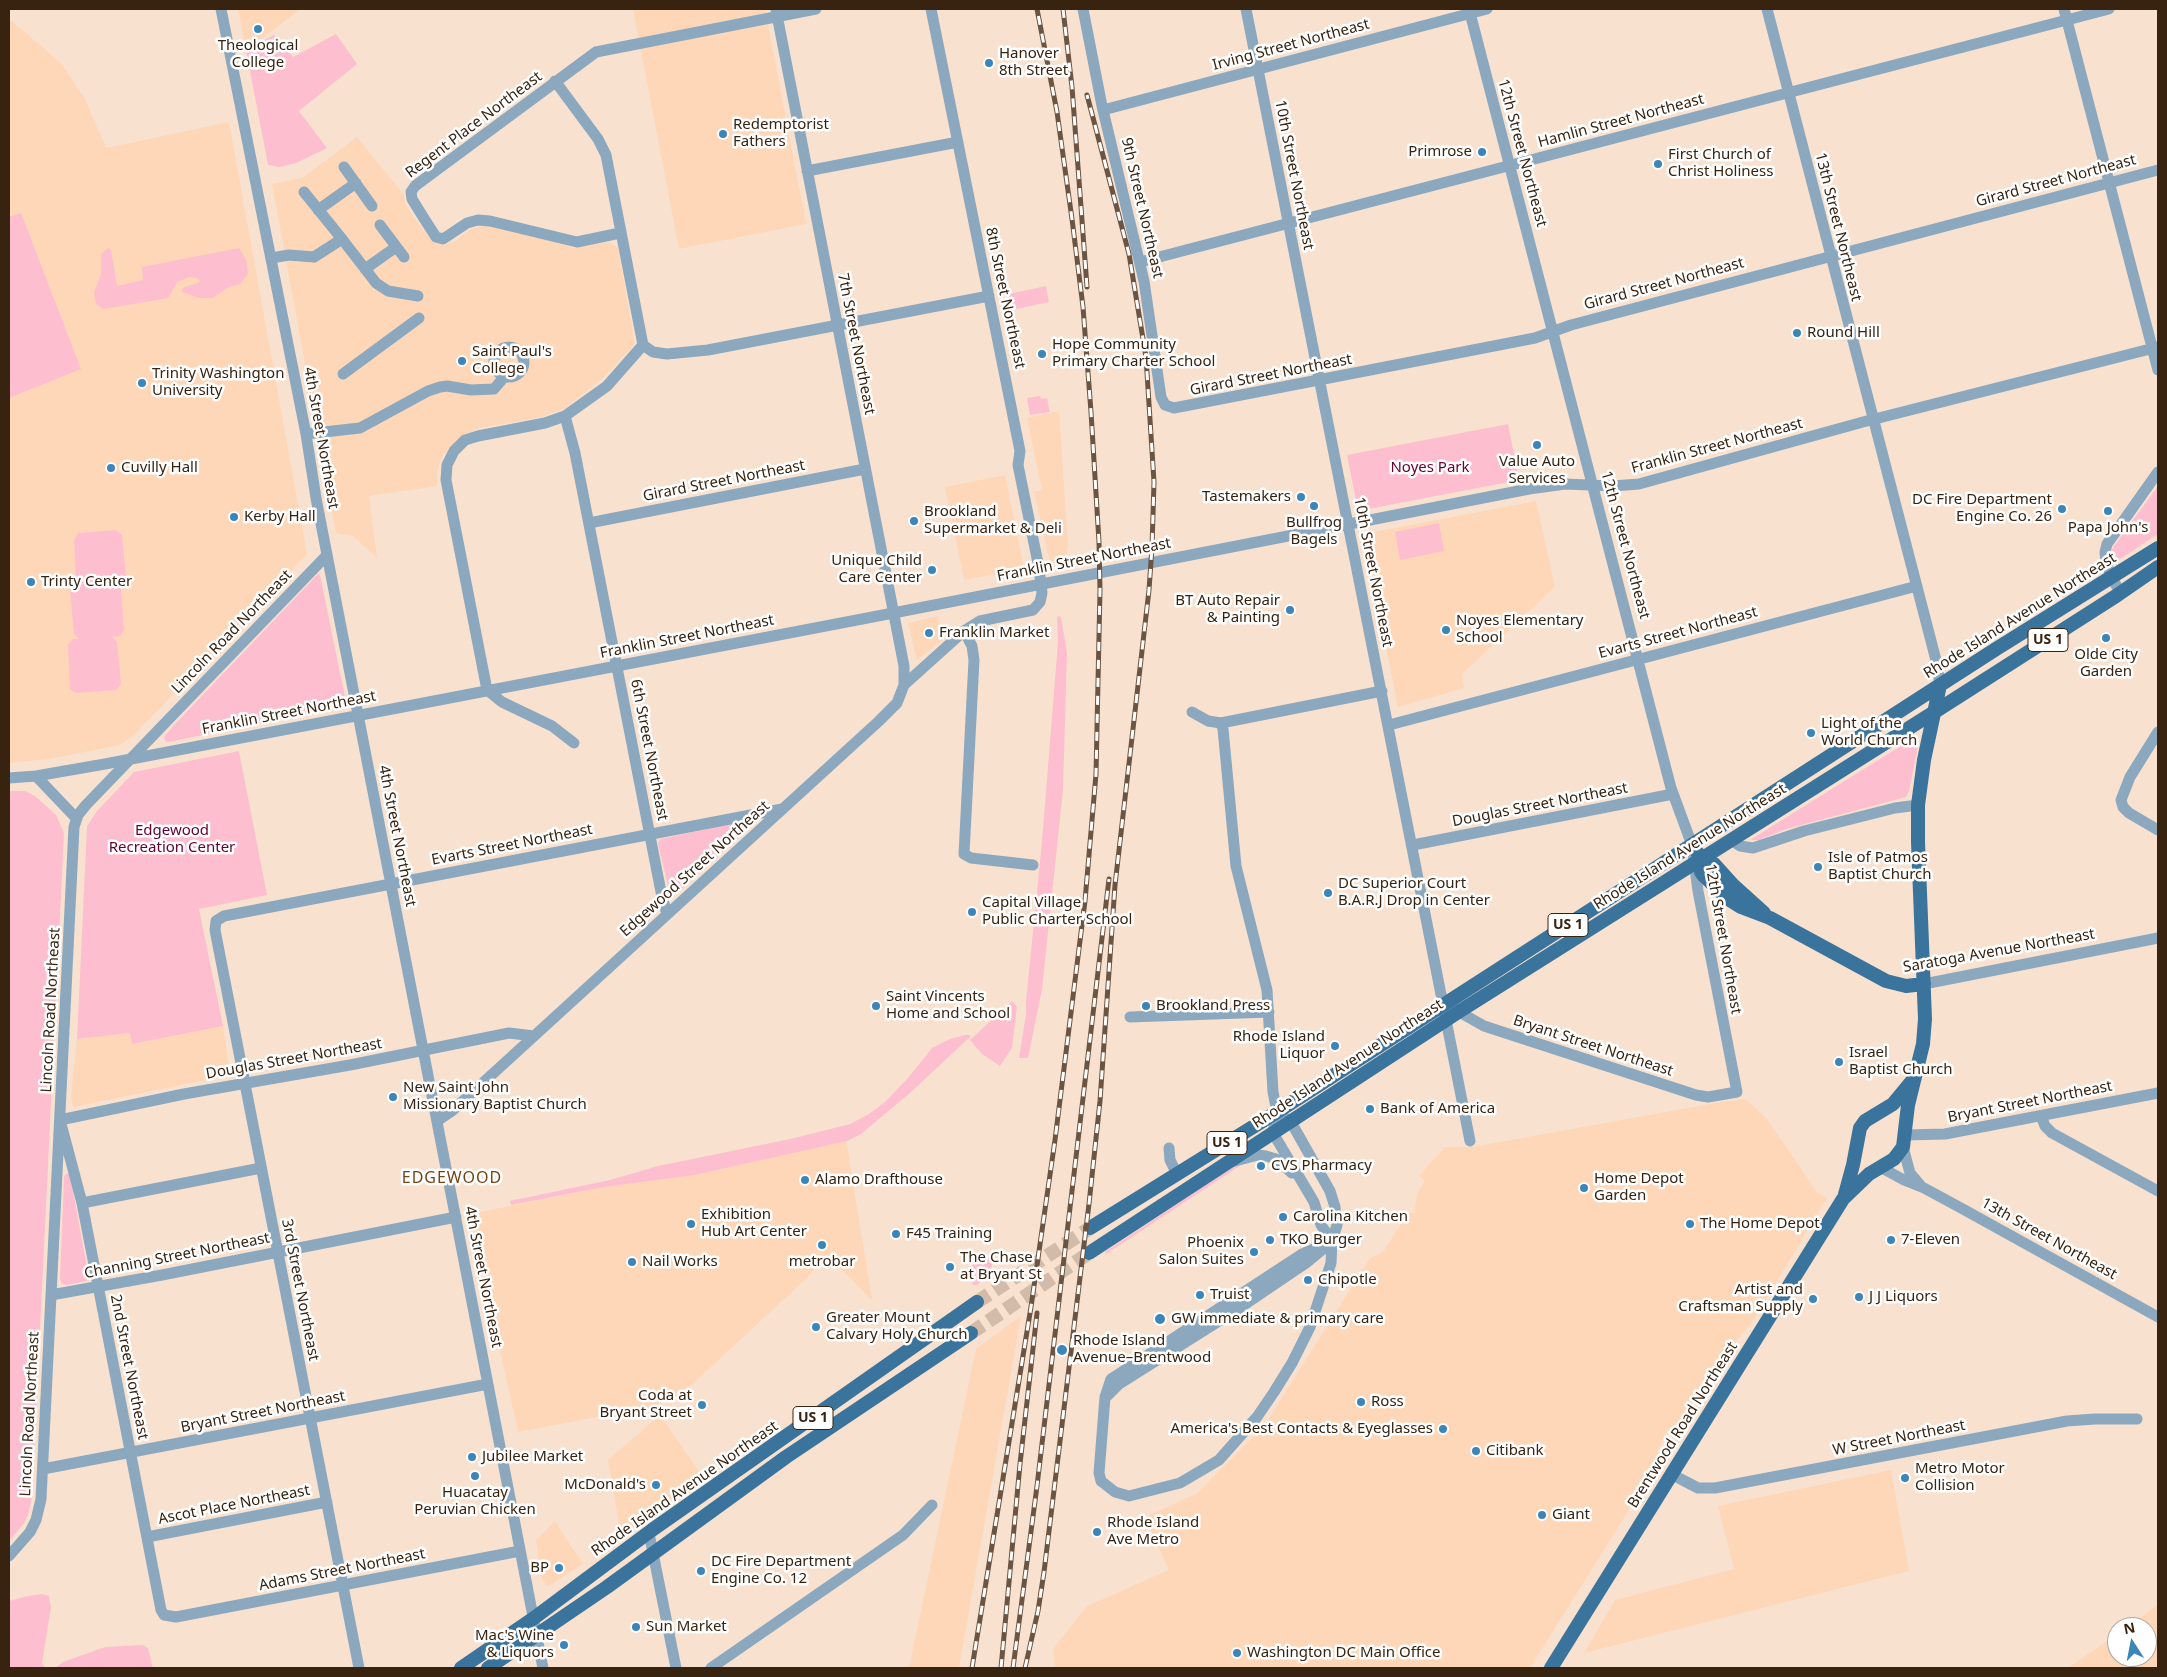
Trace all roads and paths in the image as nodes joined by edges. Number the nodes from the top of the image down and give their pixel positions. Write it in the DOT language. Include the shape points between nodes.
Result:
graph roads {
  1 [pos="221,9"];
  2 [pos="816,9"];
  3 [pos="931,9"];
  4 [pos="1083,9"];
  5 [pos="1246,9"];
  6 [pos="1487,9"];
  7 [pos="1767,9"];
  8 [pos="2109,9"];
  9 [pos="1470,11"];
  10 [pos="776,12"];
  11 [pos="2066,14"];
  12 [pos="1258,69"];
  13 [pos="555,81"];
  14 [pos="1789,93"];
  15 [pos="1103,110"];
  16 [pos="958,142"];
  17 [pos="344,166"];
  18 [pos="1510,166"];
  19 [pos="2158,170"];
  20 [pos="807,172"];
  21 [pos="356,183"];
  22 [pos="2109,183"];
  23 [pos="304,192"];
  24 [pos="372,206"];
  25 [pos="318,210"];
  26 [pos="1288,223"];
  27 [pos="380,225"];
  28 [pos="620,233"];
  29 [pos="342,239"];
  30 [pos="396,247"];
  31 [pos="1830,256"];
  32 [pos="404,257"];
  33 [pos="271,258"];
  34 [pos="1140,262"];
  35 [pos="365,269"];
  36 [pos="418,296"];
  37 [pos="989,296"];
  38 [pos="419,318"];
  39 [pos="838,325"];
  40 [pos="1554,332"];
  41 [pos="643,346"];
  42 [pos="2155,347"];
  43 [pos="2158,370"];
  44 [pos="343,374"];
  45 [pos="505,376"];
  46 [pos="1320,381"];
  47 [pos="1174,408"];
  48 [pos="566,416"];
  49 [pos="1874,420"];
  50 [pos="306,434"];
  51 [pos="865,469"];
  52 [pos="2158,472"];
  53 [pos="1594,486"];
  54 [pos="589,523"];
  55 [pos="1349,524"];
  56 [pos="2158,548"];
  57 [pos="327,555"];
  58 [pos="2158,567"];
  59 [pos="2111,578"];
  60 [pos="1917,586"];
  61 [pos="2121,592"];
  62 [pos="1042,593"];
  63 [pos="894,613"];
  64 [pos="2046,618"];
  65 [pos="964,631"];
  66 [pos="2056,634"];
  67 [pos="1638,659"];
  68 [pos="617,666"];
  69 [pos="904,685"];
  70 [pos="1940,685"];
  71 [pos="487,690"];
  72 [pos="1382,691"];
  73 [pos="1936,711"];
  74 [pos="1192,712"];
  75 [pos="358,715"];
  76 [pos="1221,723"];
  77 [pos="1389,725"];
  78 [pos="2158,732"];
  79 [pos="574,743"];
  80 [pos="130,759"];
  81 [pos="36,776"];
  82 [pos="9,778"];
  83 [pos="1673,794"];
  84 [pos="1918,805"];
  85 [pos="782,809"];
  86 [pos="76,818"];
  87 [pos="2158,830"];
  88 [pos="650,833"];
  89 [pos="1731,840"];
  90 [pos="1413,845"];
  91 [pos="1692,846"];
  92 [pos="1698,861"];
  93 [pos="1033,865"];
  94 [pos="391,883"];
  95 [pos="667,914"];
  96 [pos="219,918"];
  97 [pos="2158,938"];
  98 [pos="1924,984"];
  99 [pos="1444,1004"];
  100 [pos="1460,1011"];
  101 [pos="1269,1012"];
  102 [pos="1130,1017"];
  103 [pos="1447,1020"];
  104 [pos="534,1036"];
  105 [pos="423,1050"];
  106 [pos="1914,1079"];
  107 [pos="245,1083"];
  108 [pos="1737,1092"];
  109 [pos="2158,1093"];
  110 [pos="1277,1112"];
  111 [pos="1882,1112"];
  112 [pos="2040,1116"];
  113 [pos="60,1120"];
  114 [pos="437,1121"];
  115 [pos="1291,1122"];
  116 [pos="1273,1133"];
  117 [pos="1905,1135"];
  118 [pos="1470,1141"];
  119 [pos="1169,1148"];
  120 [pos="1855,1154"];
  121 [pos="1224,1164"];
  122 [pos="1879,1167"];
  123 [pos="261,1168"];
  124 [pos="1177,1174"];
  125 [pos="1303,1184"];
  126 [pos="1924,1188"];
  127 [pos="2158,1191"];
  128 [pos="1843,1199"];
  129 [pos="82,1203"];
  130 [pos="456,1217"];
  131 [pos="1090,1228"];
  132 [pos="1332,1241"];
  133 [pos="278,1252"];
  134 [pos="1089,1253"];
  135 [pos="98,1287"];
  136 [pos="51,1295"];
  137 [pos="978,1302"];
  138 [pos="2158,1317"];
  139 [pos="971,1333"];
  140 [pos="488,1384"];
  141 [pos="310,1418"];
  142 [pos="2137,1419"];
  143 [pos="131,1453"];
  144 [pos="43,1469"];
  145 [pos="1671,1474"];
  146 [pos="327,1502"];
  147 [pos="932,1505"];
  148 [pos="649,1533"];
  149 [pos="147,1537"];
  150 [pos="520,1551"];
  151 [pos="652,1552"];
  152 [pos="9,1556"];
  153 [pos="343,1585"];
  154 [pos="169,1617"];
  155 [pos="534,1618"];
  156 [pos="537,1635"];
  157 [pos="359,1668"];
  158 [pos="461,1668"];
  159 [pos="488,1668"];
  160 [pos="544,1668"];
  161 [pos="676,1668"];
  162 [pos="711,1668"];
  163 [pos="1551,1668"];
  1 -- 33 [label="street, 4th Street Northeast"];
  2 -- 10 [label="street, Regent Place Northeast"];
  3 -- 16 [label="street, 8th Street Northeast"];
  4 -- 15 [label="street, 9th Street Northeast"];
  5 -- 12 [label="street, 10th Street Northeast"];
  6 -- 9 [label="street, Irving Street Northeast"];
  7 -- 14 [label="street, 13th Street Northeast"];
  8 -- 11 [label="street, Hamlin Street Northeast"];
  9 -- 12 [label="street, Irving Street Northeast"];
  9 -- 18 [label="street, 12th Street Northeast"];
  10 -- 13 [label="street, Regent Place Northeast" via="596,52"];
  10 -- 20 [label="street, 7th Street Northeast"];
  11 -- 14 [label="street, Hamlin Street Northeast"];
  11 -- 22 [label="street"];
  12 -- 15 [label="street, Irving Street Northeast"];
  12 -- 26 [label="street, 10th Street Northeast"];
  13 -- 28 [label="street" via="606,155"];
  13 -- 28 [label="street, Regent Place Northeast" via="414,186 412,199 436,237 443,239 467,223 478,220 577,242"];
  14 -- 18 [label="street, Hamlin Street Northeast"];
  14 -- 31 [label="street, 13th Street Northeast"];
  15 -- 34 [label="street, 9th Street Northeast"];
  16 -- 20 [label="street"];
  16 -- 37 [label="street, 8th Street Northeast"];
  17 -- 21 [label="street"];
  18 -- 26 [label="street, Hamlin Street Northeast"];
  18 -- 40 [label="street, 12th Street Northeast"];
  19 -- 22 [label="street, Girard Street Northeast"];
  20 -- 39 [label="street, 7th Street Northeast"];
  21 -- 24 [label="street"];
  21 -- 25 [label="street"];
  22 -- 31 [label="street, Girard Street Northeast"];
  22 -- 42 [label="street"];
  23 -- 25 [label="street"];
  25 -- 29 [label="street"];
  26 -- 34 [label="street, Hamlin Street Northeast"];
  26 -- 46 [label="street, 10th Street Northeast"];
  27 -- 30 [label="street"];
  28 -- 41 [label="street"];
  29 -- 33 [label="street" via="314,257 289,255"];
  29 -- 35 [label="street"];
  30 -- 32 [label="street"];
  30 -- 35 [label="street"];
  31 -- 40 [label="street, Girard Street Northeast"];
  31 -- 49 [label="street, 13th Street Northeast"];
  33 -- 50 [label="street, 4th Street Northeast"];
  34 -- 47 [label="street, 9th Street Northeast" via="1160,397 1165,405"];
  35 -- 36 [label="street" via="376,283 388,291"];
  37 -- 39 [label="street"];
  37 -- 62 [label="street, 8th Street Northeast" via="1020,451 1018,465"];
  38 -- 44 [label="street"];
  39 -- 41 [label="street" via="708,350 667,354 653,352"];
  39 -- 51 [label="street, 7th Street Northeast"];
  40 -- 46 [label="street, Girard Street Northeast" via="1488,349"];
  40 -- 53 [label="street, 12th Street Northeast"];
  41 -- 48 [label="street" via="607,386"];
  42 -- 43 [label="street"];
  42 -- 49 [label="street, Franklin Street Northeast"];
  45 -- 50 [label="street" via="494,389 440,387 360,428"];
  46 -- 47 [label="street, Girard Street Northeast"];
  46 -- 55 [label="street, 10th Street Northeast"];
  48 -- 54 [label="street, 6th Street Northeast"];
  48 -- 71 [label="street" via="466,440 454,451 447,465 446,480"];
  49 -- 53 [label="street, Franklin Street Northeast" via="1661,479"];
  49 -- 60 [label="street, 13th Street Northeast"];
  50 -- 57 [label="street, 4th Street Northeast"];
  51 -- 54 [label="street, Girard Street Northeast"];
  51 -- 63 [label="street, 7th Street Northeast"];
  52 -- 59 [label="street" via="2107,544 2105,559"];
  53 -- 55 [label="street, Franklin Street Northeast" via="1565,484 1529,488"];
  53 -- 67 [label="street, 12th Street Northeast"];
  54 -- 68 [label="street, 6th Street Northeast"];
  55 -- 63 [label="street, Franklin Street Northeast"];
  55 -- 72 [label="street, 10th Street Northeast"];
  56 -- 59 [label="main road, Rhode Island Avenue Northeast / US 1"];
  57 -- 75 [label="street, 4th Street Northeast"];
  57 -- 80 [label="street, Lincoln Road Northeast"];
  58 -- 61 [label="main road, Rhode Island Avenue Northeast / US 1"];
  59 -- 61 [label="street"];
  59 -- 64 [label="main road, Rhode Island Avenue Northeast / US 1"];
  60 -- 67 [label="street, Evarts Street Northeast"];
  60 -- 70 [label="street, 13th Street Northeast"];
  61 -- 66 [label="main road, Rhode Island Avenue Northeast / US 1"];
  62 -- 65 [label="street, Edgewood Street Northeast" via="1033,610 980,621"];
  63 -- 68 [label="street, Franklin Street Northeast"];
  63 -- 69 [label="street, 7th Street Northeast"];
  64 -- 66 [label="main road"];
  64 -- 70 [label="main road, Rhode Island Avenue Northeast / US 1"];
  65 -- 69 [label="street, Edgewood Street Northeast"];
  65 -- 93 [label="street" via="972,646 974,668 964,854 968,858"];
  66 -- 73 [label="main road, Rhode Island Avenue Northeast / US 1"];
  67 -- 77 [label="street, Evarts Street Northeast"];
  67 -- 83 [label="street, 12th Street Northeast"];
  68 -- 71 [label="street, Franklin Street Northeast"];
  68 -- 88 [label="street, 6th Street Northeast"];
  69 -- 85 [label="street, Edgewood Street Northeast" via="894,707"];
  70 -- 73 [label="main road"];
  70 -- 91 [label="main road, Rhode Island Avenue Northeast / US 1"];
  71 -- 75 [label="street, Franklin Street Northeast"];
  71 -- 79 [label="street" via="502,702 552,726"];
  72 -- 76 [label="street"];
  72 -- 77 [label="street, 10th Street Northeast"];
  73 -- 84 [label="main road"];
  73 -- 89 [label="main road, Rhode Island Avenue Northeast / US 1"];
  74 -- 76 [label="street" via="1208,721"];
  75 -- 80 [label="street, Franklin Street Northeast"];
  75 -- 94 [label="street, 4th Street Northeast"];
  76 -- 101 [label="street" via="1236,866 1265,976"];
  77 -- 90 [label="street, 10th Street Northeast"];
  78 -- 87 [label="street" via="2130,776 2122,800 2129,814"];
  80 -- 81 [label="street, Franklin Street Northeast"];
  80 -- 86 [label="street, Lincoln Road Northeast"];
  81 -- 82 [label="street, Franklin Street Northeast"];
  81 -- 86 [label="street"];
  83 -- 90 [label="street, Douglas Street Northeast"];
  83 -- 91 [label="street, 12th Street Northeast"];
  84 -- 89 [label="street" via="1804,831 1753,848"];
  84 -- 98 [label="main road"];
  85 -- 88 [label="street, Evarts Street Northeast"];
  85 -- 95 [label="street, Edgewood Street Northeast"];
  86 -- 113 [label="street, Lincoln Road Northeast"];
  88 -- 94 [label="street, Evarts Street Northeast"];
  88 -- 95 [label="street, 6th Street Northeast"];
  89 -- 92 [label="main road, Rhode Island Avenue Northeast / US 1"];
  90 -- 99 [label="street, 10th Street Northeast"];
  91 -- 92 [label="main road, Saratoga Avenue Northeast"];
  91 -- 99 [label="main road, Rhode Island Avenue Northeast / US 1"];
  92 -- 98 [label="main road, Saratoga Avenue Northeast" via="1714,864 1770,918 1886,981 1910,986"];
  92 -- 100 [label="main road, Rhode Island Avenue Northeast / US 1"];
  92 -- 108 [label="street, 12th Street Northeast"];
  94 -- 96 [label="street, Evarts Street Northeast"];
  94 -- 105 [label="street, 4th Street Northeast"];
  95 -- 104 [label="street, Edgewood Street Northeast"];
  96 -- 107 [label="street, 3rd Street Northeast" via="215,930"];
  97 -- 98 [label="street, Saratoga Avenue Northeast"];
  98 -- 106 [label="main road" via="1924,1032"];
  99 -- 100 [label="street, Bryant Street Northeast"];
  99 -- 103 [label="street, 10th Street Northeast"];
  99 -- 110 [label="main road, Rhode Island Avenue Northeast / US 1"];
  100 -- 103 [label="main road, Rhode Island Avenue Northeast / US 1"];
  100 -- 108 [label="street, Bryant Street Northeast" via="1484,1026 1696,1095 1708,1097"];
  101 -- 102 [label="street"];
  101 -- 110 [label="street"];
  103 -- 115 [label="main road, Rhode Island Avenue Northeast / US 1"];
  103 -- 118 [label="street, 10th Street Northeast"];
  104 -- 105 [label="street, Douglas Street Northeast" via="509,1033"];
  104 -- 114 [label="street, Edgewood Street Northeast"];
  105 -- 107 [label="street, Douglas Street Northeast"];
  105 -- 114 [label="street, 4th Street Northeast"];
  106 -- 111 [label="main road"];
  106 -- 117 [label="main road"];
  107 -- 113 [label="street, Douglas Street Northeast"];
  107 -- 123 [label="street, 3rd Street Northeast"];
  109 -- 112 [label="street, Bryant Street Northeast"];
  110 -- 115 [label="street"];
  110 -- 116 [label="street"];
  110 -- 124 [label="main road, Rhode Island Avenue Northeast / US 1"];
  111 -- 117 [label="main road" via="1896,1116"];
  111 -- 120 [label="main road" via="1865,1121 1860,1128"];
  112 -- 117 [label="street, Bryant Street Northeast" via="1941,1135"];
  112 -- 127 [label="street" via="2052,1133"];
  113 -- 129 [label="street, 2nd Street Northeast"];
  113 -- 136 [label="street, Lincoln Road Northeast"];
  114 -- 130 [label="street, 4th Street Northeast"];
  115 -- 116 [label="main road, Rhode Island Avenue Northeast / US 1"];
  115 -- 132 [label="street" via="1330,1191 1337,1225"];
  116 -- 121 [label="main road, Rhode Island Avenue Northeast / US 1"];
  116 -- 125 [label="street"];
  117 -- 122 [label="main road" via="1894,1159"];
  117 -- 126 [label="street, 13th Street Northeast" via="1911,1175"];
  119 -- 124 [label="street"];
  120 -- 122 [label="main road" via="1864,1162"];
  120 -- 128 [label="main road, Brentwood Road Northeast"];
  121 -- 125 [label="street" via="1266,1156 1286,1166"];
  121 -- 134 [label="main road, Rhode Island Avenue Northeast / US 1"];
  122 -- 126 [label="street, 13th Street Northeast"];
  122 -- 128 [label="main road, Brentwood Road Northeast"];
  123 -- 129 [label="street"];
  123 -- 133 [label="street, 3rd Street Northeast"];
  124 -- 131 [label="main road, Rhode Island Avenue Northeast / US 1"];
  125 -- 132 [label="street" via="1314,1202 1321,1225"];
  126 -- 138 [label="street, 13th Street Northeast"];
  128 -- 145 [label="main road, Brentwood Road Northeast"];
  129 -- 135 [label="street, 2nd Street Northeast"];
  130 -- 133 [label="street, Channing Street Northeast"];
  130 -- 140 [label="street, 4th Street Northeast"];
  132 -- 132 [label="street" via="1299,1268 1120,1384 1105,1397 1101,1481 1115,1492 1130,1496 1171,1486 1219,1460 1257,1417 1292,1363 1320,1300 1331,1263"];
  133 -- 135 [label="street, Channing Street Northeast"];
  133 -- 141 [label="street, 3rd Street Northeast"];
  135 -- 136 [label="street, Channing Street Northeast"];
  135 -- 143 [label="street, 2nd Street Northeast"];
  136 -- 144 [label="street, Lincoln Road Northeast"];
  137 -- 148 [label="main road, Rhode Island Avenue Northeast / US 1"];
  139 -- 151 [label="main road, US 1"];
  140 -- 141 [label="street, Bryant Street Northeast"];
  140 -- 150 [label="street, 4th Street Northeast"];
  141 -- 143 [label="street, Bryant Street Northeast"];
  141 -- 146 [label="street, 3rd Street Northeast"];
  142 -- 145 [label="street, W Street Northeast" via="2067,1421 1715,1488 1698,1488"];
  143 -- 144 [label="street, Bryant Street Northeast"];
  143 -- 149 [label="street, 2nd Street Northeast"];
  144 -- 152 [label="street, Lincoln Road Northeast" via="36,1520 26,1538"];
  145 -- 163 [label="main road, Brentwood Road Northeast"];
  146 -- 149 [label="street, Ascot Place Northeast"];
  146 -- 153 [label="street, 3rd Street Northeast"];
  147 -- 162 [label="street" via="903,1535"];
  148 -- 151 [label="street"];
  148 -- 155 [label="main road, Rhode Island Avenue Northeast / US 1"];
  149 -- 154 [label="street, 2nd Street Northeast" via="161,1610"];
  150 -- 153 [label="street, Adams Street Northeast"];
  150 -- 155 [label="street, 4th Street Northeast"];
  151 -- 156 [label="main road, US 1"];
  151 -- 161 [label="street"];
  153 -- 154 [label="street, Adams Street Northeast"];
  153 -- 157 [label="street, 3rd Street Northeast"];
  155 -- 156 [label="street, 4th Street Northeast"];
  155 -- 158 [label="main road, Rhode Island Avenue Northeast / US 1"];
  156 -- 159 [label="main road, US 1"];
  156 -- 160 [label="street, 4th Street Northeast"];
}
